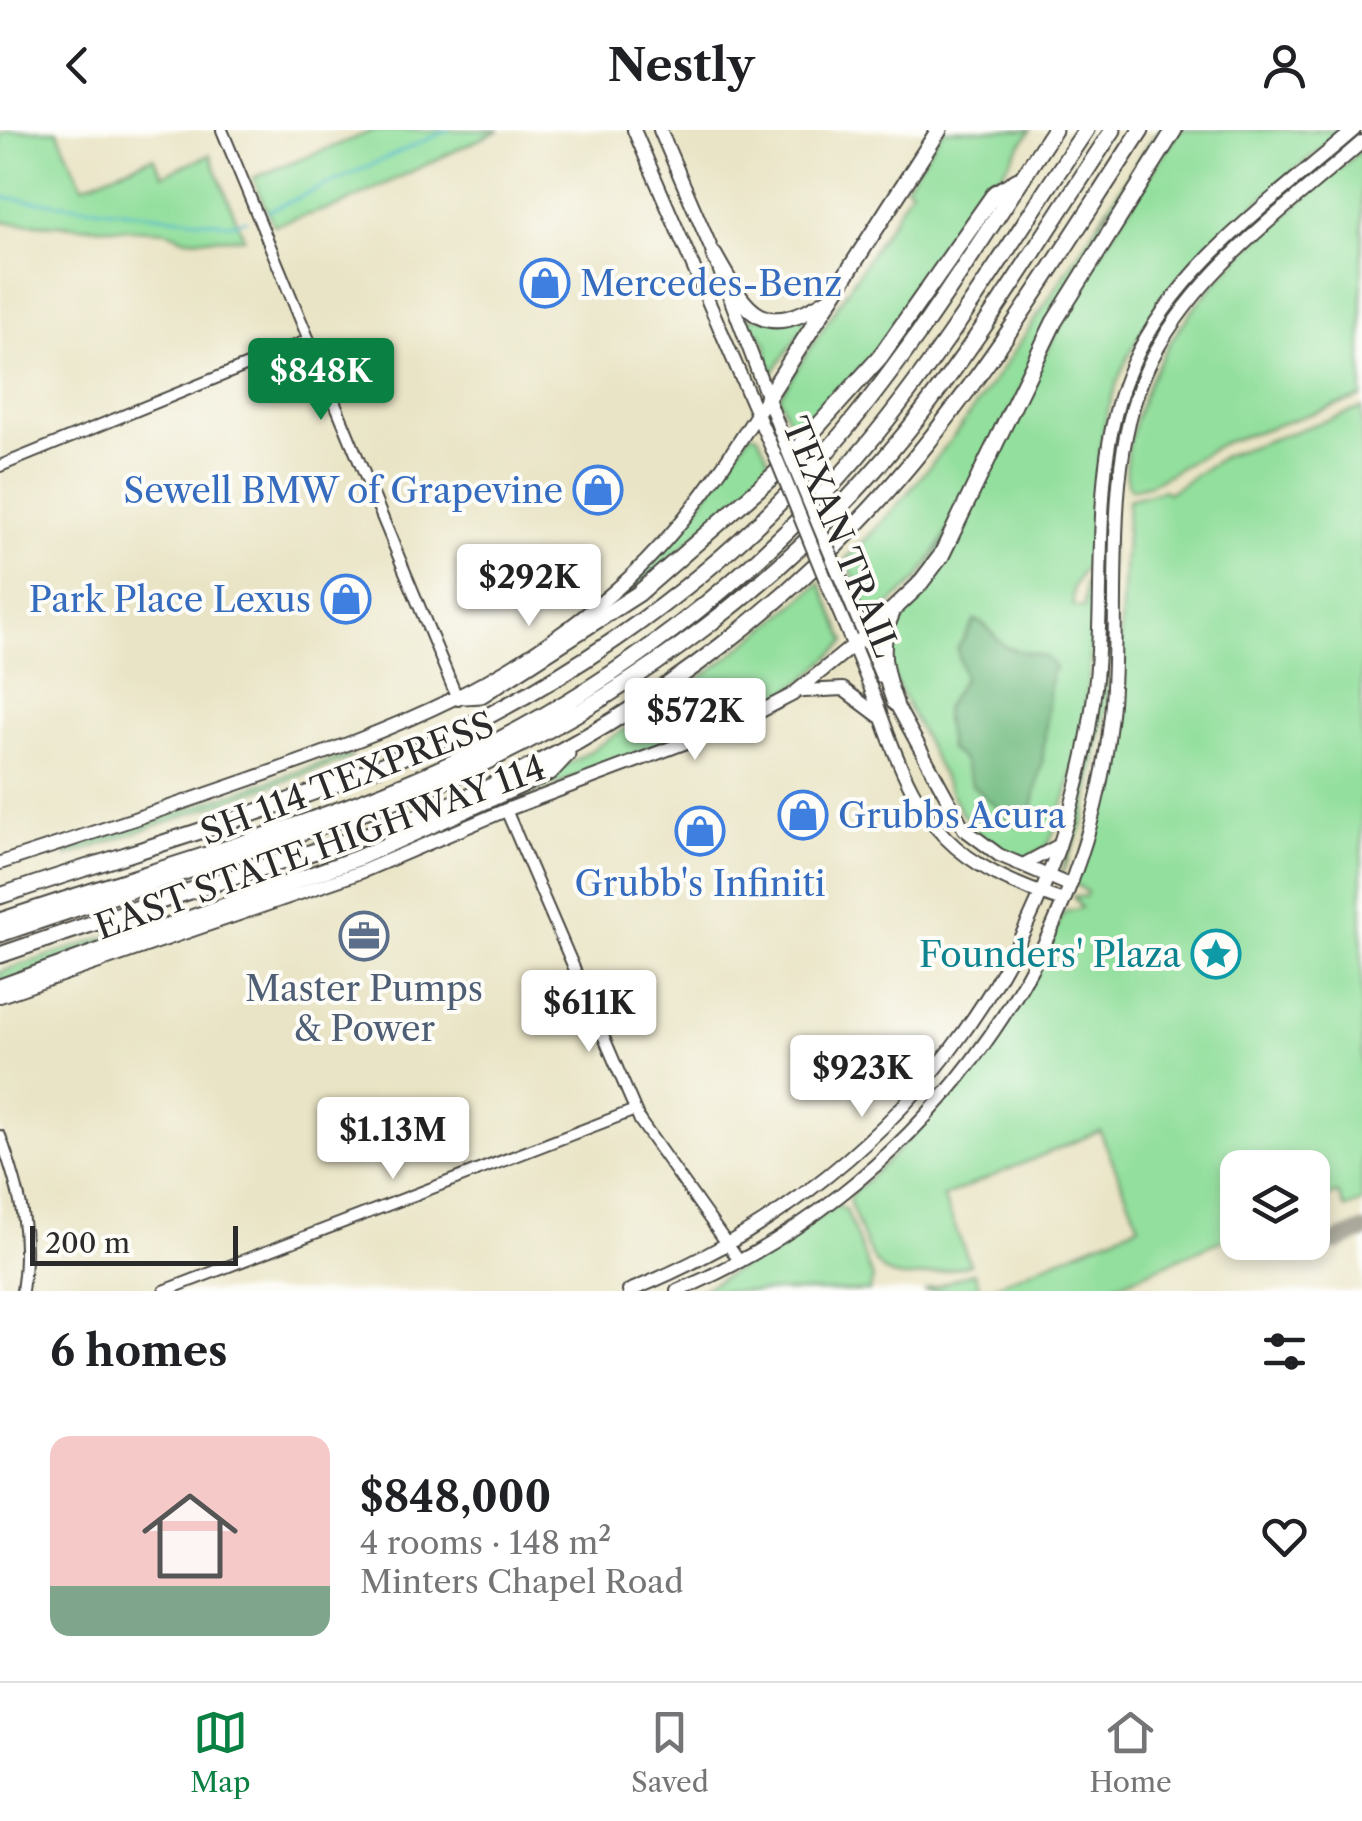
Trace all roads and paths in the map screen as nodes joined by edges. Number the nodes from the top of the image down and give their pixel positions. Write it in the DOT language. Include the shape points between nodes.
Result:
graph roads {
  1 [pos="222,130"];
  2 [pos="634,130"];
  3 [pos="660,130"];
  4 [pos="940,130"];
  5 [pos="1054,130"];
  6 [pos="1086,130"];
  7 [pos="1113,130"];
  8 [pos="1140,130"];
  9 [pos="1174,130"];
  10 [pos="1354,130"];
  11 [pos="1362,142"];
  12 [pos="646,159"];
  13 [pos="674,164"];
  14 [pos="1022,178"];
  15 [pos="714,255"];
  16 [pos="831,298"];
  17 [pos="309,340"];
  18 [pos="766,398"];
  19 [pos="758,413"];
  20 [pos="0,466"];
  21 [pos="892,614"];
  22 [pos="859,640"];
  23 [pos="792,696"];
  24 [pos="461,698"];
  25 [pos="895,703"];
  26 [pos="884,721"];
  27 [pos="573,747"];
  28 [pos="944,797"];
  29 [pos="506,810"];
  30 [pos="922,810"];
  31 [pos="1060,845"];
  32 [pos="0,863"];
  33 [pos="1023,866"];
  34 [pos="1049,876"];
  35 [pos="1068,885"];
  36 [pos="1042,894"];
  37 [pos="0,896"];
  38 [pos="1063,902"];
  39 [pos="0,922"];
  40 [pos="0,934"];
  41 [pos="0,955"];
  42 [pos="0,987"];
  43 [pos="0,996"];
  44 [pos="635,1110"];
  45 [pos="0,1136"];
  46 [pos="825,1178"];
  47 [pos="842,1196"];
  48 [pos="728,1245"];
  49 [pos="740,1262"];
  50 [pos="22,1291"];
  51 [pos="164,1291"];
  52 [pos="629,1291"];
  53 [pos="678,1291"];
  1 -- 17 [label="street"];
  2 -- 12 [label="main road, TEXAN TRAIL"];
  3 -- 13 [label="main road, TEXAN TRAIL"];
  4 -- 16 [label="highway"];
  5 -- 14 [label="highway"];
  6 -- 39 [label="highway, SH 114 TEXPRESS" via="888,419 787,532 672,630 546,714 430,772"];
  7 -- 40 [label="highway, SH 114 TEXPRESS" via="902,436 800,547 684,642 557,725 468,771"];
  8 -- 27 [label="highway" via="976,379 884,494 766,609"];
  9 -- 21 [label="highway" via="1054,322 941,556"];
  10 -- 31 [label="main road" via="1196,272 1156,321 1132,367 1110,442 1090,718"];
  11 -- 35 [label="main road" via="1199,290 1162,340 1136,396 1123,454 1111,716 1099,794"];
  12 -- 13 [label="main road" via="660,156"];
  12 -- 19 [label="main road, TEXAN TRAIL"];
  13 -- 15 [label="main road, TEXAN TRAIL"];
  14 -- 24 [label="highway" via="995,193 880,357 742,506 608,614 480,695"];
  14 -- 37 [label="highway" via="902,358 821,459 739,540 620,635 490,715 371,770"];
  15 -- 16 [label="highway" via="741,304 767,320 793,320"];
  15 -- 18 [label="main road, TEXAN TRAIL"];
  16 -- 18 [label="highway"];
  17 -- 20 [label="street"];
  17 -- 24 [label="street"];
  18 -- 19 [label="main road"];
  18 -- 22 [label="main road, TEXAN TRAIL, bridge"];
  19 -- 22 [label="main road, TEXAN TRAIL, bridge" via="825,578"];
  19 -- 24 [label="main road" via="682,520 629,578 556,637"];
  21 -- 22 [label="highway"];
  21 -- 25 [label="highway" via="882,646"];
  22 -- 23 [label="main road, EAST STATE HIGHWAY 114"];
  22 -- 25 [label="main road, TEXAN TRAIL"];
  22 -- 26 [label="main road, TEXAN TRAIL"];
  23 -- 26 [label="main road" via="828,686 844,689"];
  23 -- 29 [label="main road, EAST STATE HIGHWAY 114" via="702,738"];
  24 -- 32 [label="main road" via="390,731"];
  25 -- 28 [label="main road, TEXAN TRAIL"];
  26 -- 30 [label="main road, TEXAN TRAIL"];
  27 -- 41 [label="highway" via="431,813"];
  27 -- 42 [label="highway" via="550,772 406,838"];
  28 -- 30 [label="main road"];
  28 -- 33 [label="main road, TEXAN TRAIL" via="964,829"];
  29 -- 43 [label="main road, EAST STATE HIGHWAY 114" via="361,872"];
  29 -- 44 [label="street"];
  30 -- 36 [label="main road, TEXAN TRAIL" via="969,859"];
  31 -- 33 [label="main road"];
  31 -- 34 [label="main road"];
  33 -- 34 [label="main road, TEXAN TRAIL"];
  34 -- 35 [label="main road, TEXAN TRAIL"];
  34 -- 36 [label="main road"];
  35 -- 38 [label="main road"];
  36 -- 38 [label="main road, TEXAN TRAIL"];
  36 -- 46 [label="main road" via="990,998 943,1062 879,1133"];
  38 -- 47 [label="main road" via="1029,972 964,1072"];
  44 -- 48 [label="street"];
  44 -- 51 [label="street"];
  45 -- 50 [label="street" via="25,1214"];
  46 -- 47 [label="main road"];
  46 -- 48 [label="main road"];
  47 -- 49 [label="main road"];
  48 -- 49 [label="street"];
  48 -- 52 [label="main road"];
  49 -- 53 [label="main road"];
}
